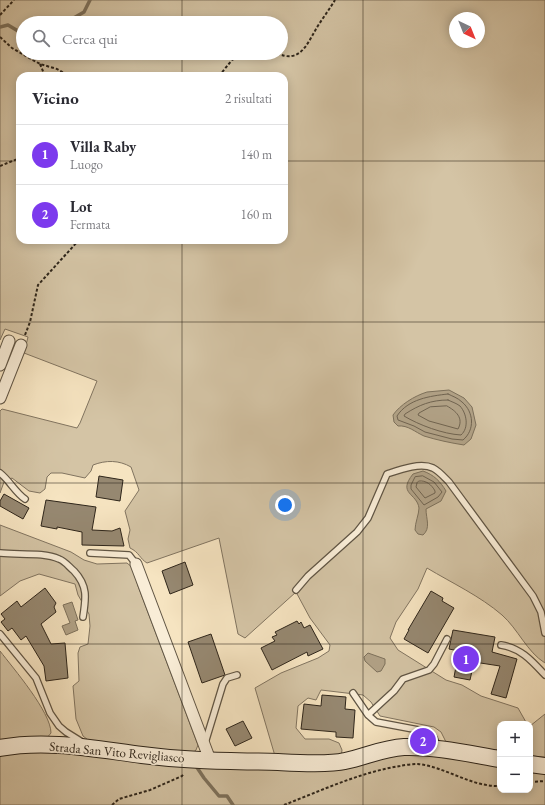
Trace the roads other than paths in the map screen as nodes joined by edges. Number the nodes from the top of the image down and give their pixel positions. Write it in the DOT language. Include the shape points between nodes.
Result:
graph roads {
  1 [pos="9,341"];
  2 [pos="21,345"];
  3 [pos="0,365"];
  4 [pos="0,398"];
  5 [pos="0,473"];
  6 [pos="25,499"];
  7 [pos="0,552"];
  8 [pos="90,553"];
  9 [pos="136,564"];
  10 [pos="296,590"];
  11 [pos="83,617"];
  12 [pos="545,633"];
  13 [pos="0,634"];
  14 [pos="447,639"];
  15 [pos="501,645"];
  16 [pos="237,675"];
  17 [pos="545,675"];
  18 [pos="353,693"];
  19 [pos="368,715"];
  20 [pos="90,747"];
  21 [pos="0,748"];
  22 [pos="439,750"];
  23 [pos="207,752"];
  24 [pos="497,759"];
  25 [pos="533,764"];
  26 [pos="545,766"];
  1 -- 3 [label="street"];
  2 -- 4 [label="street"];
  5 -- 6 [label="lane"];
  7 -- 11 [label="lane" via="60,559 82,579 85,601"];
  8 -- 9 [label="lane" via="129,555"];
  9 -- 23 [label="street"];
  10 -- 12 [label="lane" via="357,532 368,518 387,474 405,468 432,467 454,488 533,596 541,612"];
  13 -- 20 [label="lane" via="36,678 50,713 59,726"];
  14 -- 19 [label="lane" via="429,670 403,678 394,691"];
  15 -- 17 [label="lane" via="525,654"];
  16 -- 23 [label="lane" via="227,678 223,684"];
  18 -- 19 [label="lane"];
  19 -- 22 [label="lane" via="376,722 429,732"];
  20 -- 21 [label="street, Strada San Vito Revigliasco" via="26,745"];
  20 -- 23 [label="street, Strada San Vito Revigliasco" via="192,759"];
  22 -- 23 [label="street, Strada San Vito Revigliasco" via="404,747 336,762 278,762"];
  22 -- 24 [label="street, Strada San Vito Revigliasco"];
  25 -- 26 [label="street"];
}
